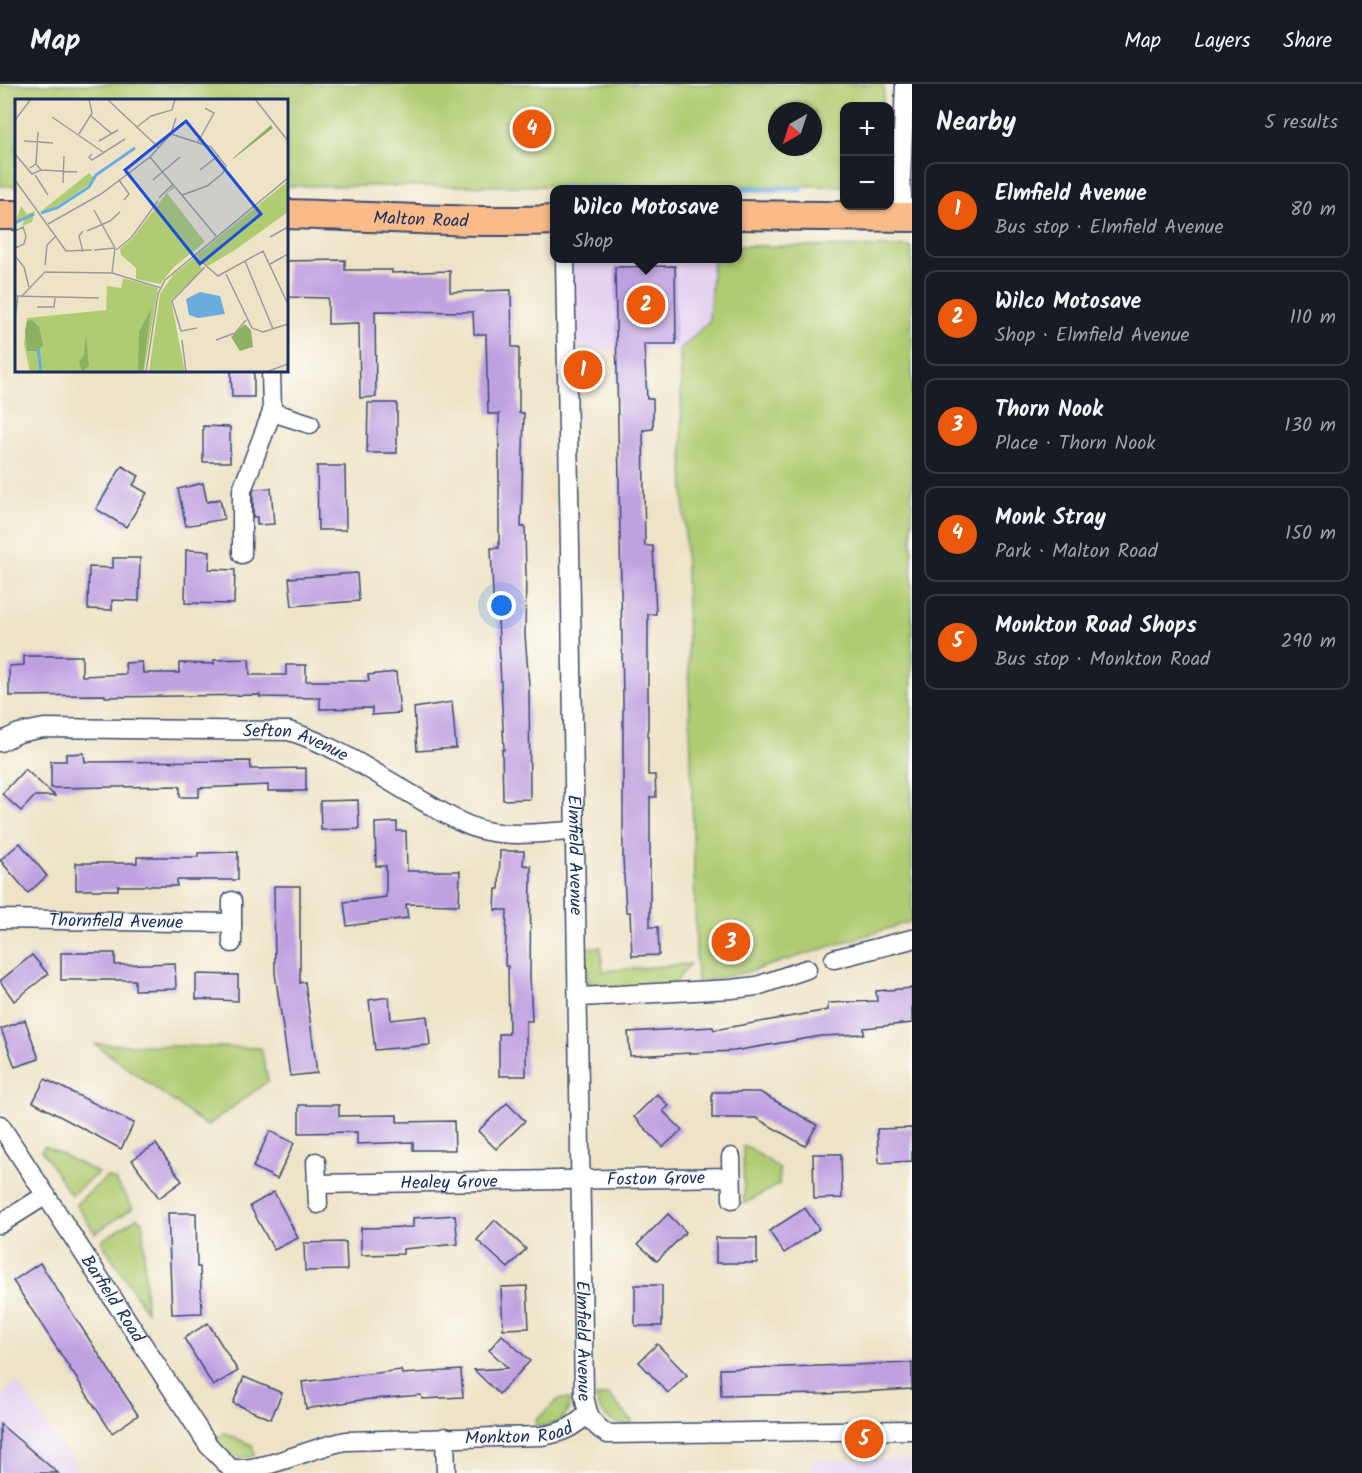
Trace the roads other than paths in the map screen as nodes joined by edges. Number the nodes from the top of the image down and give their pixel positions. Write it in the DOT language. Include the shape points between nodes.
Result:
graph roads {
  1 [pos="905,84"];
  2 [pos="288,214"];
  3 [pos="15,215"];
  4 [pos="742,215"];
  5 [pos="0,216"];
  6 [pos="908,217"];
  7 [pos="550,220"];
  8 [pos="565,263"];
  9 [pos="271,372"];
  10 [pos="272,412"];
  11 [pos="310,424"];
  12 [pos="242,554"];
  13 [pos="0,741"];
  14 [pos="574,831"];
  15 [pos="232,901"];
  16 [pos="0,920"];
  17 [pos="232,923"];
  18 [pos="912,939"];
  19 [pos="231,943"];
  20 [pos="834,959"];
  21 [pos="807,969"];
  22 [pos="580,997"];
  23 [pos="0,1125"];
  24 [pos="731,1157"];
  25 [pos="316,1162"];
  26 [pos="731,1177"];
  27 [pos="580,1181"];
  28 [pos="317,1184"];
  29 [pos="46,1195"];
  30 [pos="732,1199"];
  31 [pos="318,1204"];
  32 [pos="0,1224"];
  33 [pos="587,1414"];
  34 [pos="912,1430"];
  35 [pos="445,1437"];
  36 [pos="229,1471"];
  37 [pos="446,1473"];
  1 -- 6 [label="street" via="901,178"];
  2 -- 7 [label="main road, Malton Road" via="479,223"];
  3 -- 5 [label="main road"];
  4 -- 6 [label="main road"];
  8 -- 14 [label="street, Elmfield Avenue"];
  9 -- 10 [label="street"];
  10 -- 11 [label="street"];
  10 -- 12 [label="street" via="242,490"];
  13 -- 14 [label="street, Sefton Avenue" via="45,728 290,731 335,749 446,815 486,831"];
  14 -- 22 [label="street, Elmfield Avenue"];
  15 -- 17 [label="street"];
  16 -- 17 [label="street, Thornfield Avenue"];
  17 -- 19 [label="street"];
  18 -- 20 [label="street"];
  21 -- 22 [label="street" via="757,986"];
  22 -- 27 [label="street, Elmfield Avenue"];
  23 -- 29 [label="street, Barfield Road"];
  24 -- 26 [label="street, Foston Grove"];
  25 -- 28 [label="street"];
  26 -- 27 [label="street, Foston Grove"];
  26 -- 30 [label="street, Foston Grove"];
  27 -- 28 [label="street, Healey Grove"];
  27 -- 33 [label="street, Elmfield Avenue"];
  28 -- 31 [label="street"];
  29 -- 32 [label="street"];
  29 -- 36 [label="street, Barfield Road"];
  33 -- 34 [label="street, Monkton Road" via="596,1427 608,1434"];
  33 -- 35 [label="street, Monkton Road" via="561,1433"];
  35 -- 36 [label="street, Monkton Road" via="346,1441"];
  35 -- 37 [label="street"];
}
